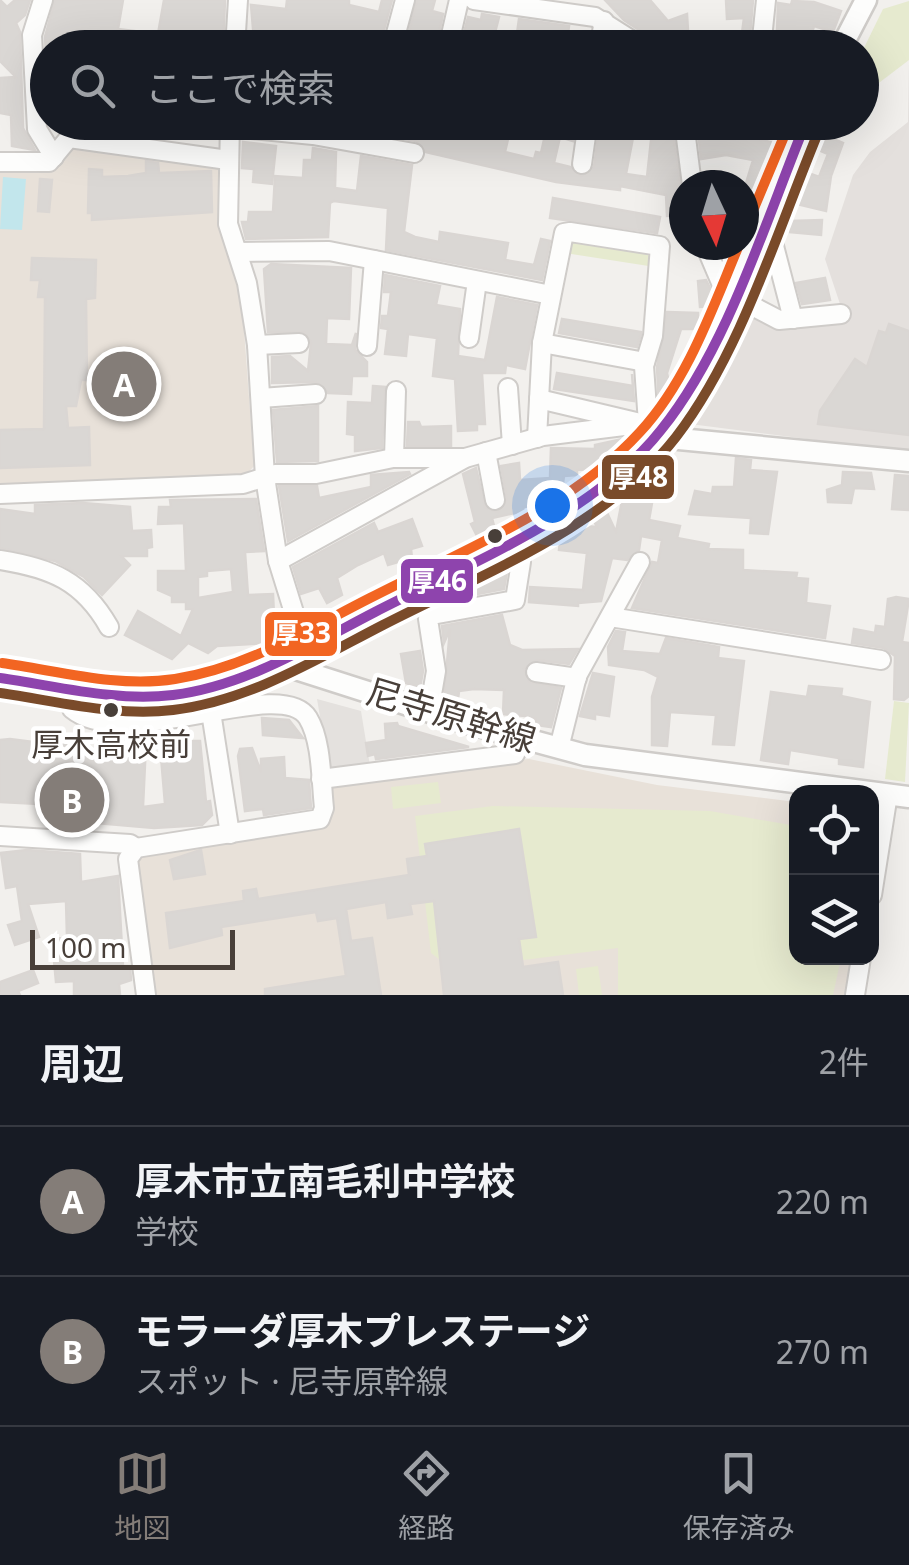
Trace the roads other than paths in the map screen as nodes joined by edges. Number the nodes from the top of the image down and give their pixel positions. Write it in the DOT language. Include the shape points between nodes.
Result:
graph roads {
  1 [pos="43,0"];
  2 [pos="238,0"];
  3 [pos="404,0"];
  4 [pos="460,0"];
  5 [pos="474,0"];
  6 [pos="766,0"];
  7 [pos="866,0"];
  8 [pos="598,13"];
  9 [pos="34,30"];
  10 [pos="236,30"];
  11 [pos="396,30"];
  12 [pos="452,30"];
  13 [pos="620,30"];
  14 [pos="762,30"];
  15 [pos="850,30"];
  16 [pos="43,140"];
  17 [pos="67,140"];
  18 [pos="83,140"];
  19 [pos="229,140"];
  20 [pos="341,140"];
  21 [pos="585,140"];
  22 [pos="686,140"];
  23 [pos="787,140"];
  24 [pos="798,140"];
  25 [pos="793,152"];
  26 [pos="414,153"];
  27 [pos="54,157"];
  28 [pos="228,160"];
  29 [pos="0,162"];
  30 [pos="582,164"];
  31 [pos="690,170"];
  32 [pos="759,238"];
  33 [pos="238,252"];
  34 [pos="374,260"];
  35 [pos="711,260"];
  36 [pos="749,260"];
  37 [pos="477,280"];
  38 [pos="551,295"];
  39 [pos="733,296"];
  40 [pos="841,314"];
  41 [pos="793,319"];
  42 [pos="469,338"];
  43 [pos="299,342"];
  44 [pos="542,344"];
  45 [pos="258,345"];
  46 [pos="366,346"];
  47 [pos="645,362"];
  48 [pos="508,388"];
  49 [pos="396,391"];
  50 [pos="316,394"];
  51 [pos="261,398"];
  52 [pos="539,398"];
  53 [pos="648,426"];
  54 [pos="536,438"];
  55 [pos="512,445"];
  56 [pos="486,452"];
  57 [pos="394,458"];
  58 [pos="465,458"];
  59 [pos="909,461"];
  60 [pos="265,477"];
  61 [pos="0,494"];
  62 [pos="496,500"];
  63 [pos="516,536"];
  64 [pos="0,560"];
  65 [pos="278,561"];
  66 [pos="640,562"];
  67 [pos="610,617"];
  68 [pos="110,627"];
  69 [pos="305,648"];
  70 [pos="882,660"];
  71 [pos="274,662"];
  72 [pos="536,672"];
  73 [pos="0,678"];
  74 [pos="577,678"];
  75 [pos="67,690"];
  76 [pos="211,712"];
  77 [pos="429,712"];
  78 [pos="522,740"];
  79 [pos="559,748"];
  80 [pos="321,778"];
  81 [pos="899,796"];
  82 [pos="230,834"];
  83 [pos="0,836"];
  84 [pos="136,848"];
  85 [pos="877,875"];
  86 [pos="860,965"];
  87 [pos="146,995"];
  88 [pos="855,995"];
  1 -- 9 [label="street"];
  2 -- 10 [label="street"];
  3 -- 11 [label="street"];
  4 -- 12 [label="street"];
  5 -- 8 [label="street"];
  6 -- 14 [label="street"];
  7 -- 15 [label="street"];
  8 -- 13 [label="street"];
  16 -- 27 [label="street"];
  17 -- 27 [label="street"];
  18 -- 28 [label="street"];
  19 -- 28 [label="street"];
  20 -- 26 [label="street"];
  21 -- 30 [label="street"];
  22 -- 31 [label="street"];
  23 -- 25 [label="street"];
  24 -- 25 [label="street"];
  25 -- 32 [label="street"];
  27 -- 29 [label="street"];
  28 -- 33 [label="street" via="228,224"];
  32 -- 41 [label="street" via="774,246"];
  33 -- 34 [label="street" via="328,251"];
  33 -- 45 [label="street"];
  34 -- 37 [label="street"];
  34 -- 46 [label="street"];
  35 -- 39 [label="street"];
  36 -- 39 [label="street"];
  37 -- 38 [label="street"];
  37 -- 42 [label="street"];
  38 -- 44 [label="street"];
  38 -- 47 [label="street" via="564,233 660,246"];
  39 -- 41 [label="street" via="778,320"];
  39 -- 53 [label="street" via="704,364"];
  40 -- 41 [label="street"];
  43 -- 45 [label="street"];
  44 -- 47 [label="street"];
  44 -- 52 [label="street"];
  45 -- 51 [label="street"];
  47 -- 53 [label="street"];
  48 -- 55 [label="street"];
  49 -- 57 [label="street"];
  50 -- 51 [label="street"];
  51 -- 60 [label="street"];
  52 -- 53 [label="street"];
  52 -- 54 [label="street"];
  53 -- 54 [label="street"];
  53 -- 59 [label="street" via="679,439"];
  53 -- 63 [label="street" via="617,473"];
  54 -- 55 [label="street"];
  55 -- 56 [label="street"];
  56 -- 58 [label="street"];
  56 -- 62 [label="street"];
  57 -- 58 [label="street"];
  57 -- 60 [label="street"];
  58 -- 65 [label="street"];
  60 -- 61 [label="street" via="243,484"];
  60 -- 65 [label="street"];
  63 -- 69 [label="street"];
  63 -- 77 [label="street" via="521,562 515,600 428,620 436,672"];
  64 -- 68 [label="street" via="57,572 80,587"];
  65 -- 69 [label="street"];
  66 -- 67 [label="street"];
  67 -- 70 [label="street"];
  67 -- 74 [label="street"];
  69 -- 71 [label="street"];
  71 -- 75 [label="street" via="178,694"];
  71 -- 77 [label="street, 尼寺原幹線"];
  72 -- 74 [label="street"];
  73 -- 75 [label="street"];
  74 -- 79 [label="street"];
  75 -- 76 [label="street" via="72,709 101,722 131,725"];
  76 -- 80 [label="street" via="244,704 297,708 313,731"];
  76 -- 82 [label="street"];
  77 -- 78 [label="street, 尼寺原幹線"];
  78 -- 79 [label="street, 尼寺原幹線"];
  78 -- 80 [label="street" via="515,754"];
  79 -- 81 [label="street, 尼寺原幹線" via="634,764"];
  80 -- 82 [label="street" via="320,819"];
  81 -- 85 [label="street"];
  82 -- 84 [label="street"];
  83 -- 84 [label="street"];
  84 -- 87 [label="street" via="128,868"];
  86 -- 88 [label="street"];
}
